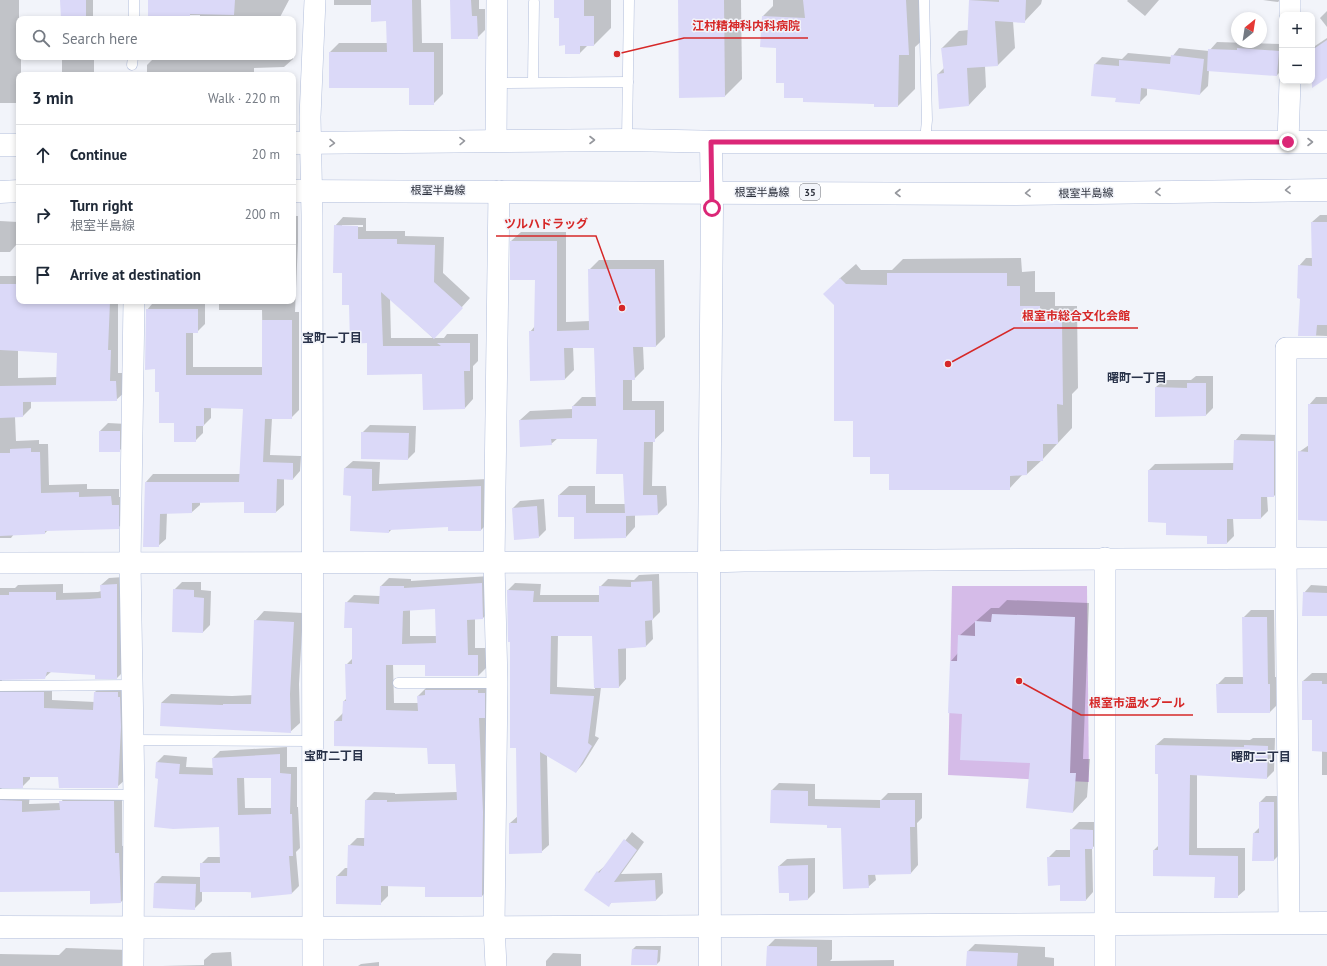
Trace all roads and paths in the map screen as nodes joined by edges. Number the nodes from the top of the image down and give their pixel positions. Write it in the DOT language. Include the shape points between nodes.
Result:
graph roads {
  1 [pos="134,0"];
  2 [pos="314,0"];
  3 [pos="497,0"];
  4 [pos="629,0"];
  5 [pos="924,0"];
  6 [pos="1290,0"];
  7 [pos="534,2"];
  8 [pos="1290,12"];
  9 [pos="134,16"];
  10 [pos="533,82"];
  11 [pos="628,82"];
  12 [pos="496,83"];
  13 [pos="1290,84"];
  14 [pos="628,140"];
  15 [pos="496,141"];
  16 [pos="925,141"];
  17 [pos="711,142"];
  18 [pos="1288,142"];
  19 [pos="1327,142"];
  20 [pos="302,143"];
  21 [pos="0,145"];
  22 [pos="16,145"];
  23 [pos="302,190"];
  24 [pos="1327,190"];
  25 [pos="499,191"];
  26 [pos="0,192"];
  27 [pos="16,192"];
  28 [pos="712,192"];
  29 [pos="134,304"];
  30 [pos="1327,348"];
  31 [pos="1105,558"];
  32 [pos="1286,558"];
  33 [pos="1327,558"];
  34 [pos="312,562"];
  35 [pos="494,562"];
  36 [pos="709,562"];
  37 [pos="0,563"];
  38 [pos="130,563"];
  39 [pos="398,683"];
  40 [pos="497,683"];
  41 [pos="132,685"];
  42 [pos="0,686"];
  43 [pos="133,740"];
  44 [pos="312,741"];
  45 [pos="0,794"];
  46 [pos="134,795"];
  47 [pos="1105,923"];
  48 [pos="1289,923"];
  49 [pos="1327,923"];
  50 [pos="494,926"];
  51 [pos="711,926"];
  52 [pos="0,927"];
  53 [pos="132,927"];
  54 [pos="313,927"];
  55 [pos="133,966"];
  56 [pos="314,966"];
  57 [pos="496,966"];
  58 [pos="710,966"];
  59 [pos="1105,966"];
  1 -- 9 [label="lane"];
  2 -- 20 [label="street"];
  3 -- 12 [label="street"];
  4 -- 11 [label="lane"];
  5 -- 16 [label="lane"];
  6 -- 8 [label="street"];
  7 -- 10 [label="lane"];
  10 -- 11 [label="lane"];
  10 -- 12 [label="lane"];
  11 -- 14 [label="lane"];
  12 -- 15 [label="street"];
  13 -- 18 [label="street"];
  15 -- 14 [label="street, one-way"];
  14 -- 17 [label="street"];
  20 -- 15 [label="street, one-way"];
  16 -- 17 [label="street"];
  16 -- 18 [label="street"];
  17 -- 28 [label="street"];
  18 -- 19 [label="street, one-way"];
  20 -- 23 [label="street"];
  21 -- 22 [label="street"];
  23 -- 25 [label="street, 根室半島線 / 35"];
  23 -- 34 [label="street"];
  24 -- 28 [label="street, 根室半島線 / 35, one-way" via="1016,194"];
  25 -- 28 [label="street, 根室半島線 / 35"];
  25 -- 35 [label="street"];
  26 -- 27 [label="street"];
  28 -- 36 [label="street"];
  29 -- 38 [label="street"];
  30 -- 32 [label="street" via="1286,348"];
  31 -- 32 [label="street"];
  31 -- 36 [label="street"];
  31 -- 47 [label="street"];
  32 -- 33 [label="street"];
  32 -- 48 [label="street"];
  34 -- 35 [label="street"];
  34 -- 38 [label="street"];
  34 -- 44 [label="street"];
  35 -- 36 [label="street"];
  35 -- 40 [label="street"];
  36 -- 51 [label="street"];
  37 -- 38 [label="street"];
  38 -- 41 [label="street"];
  39 -- 40 [label="lane"];
  40 -- 50 [label="street"];
  41 -- 42 [label="lane"];
  41 -- 43 [label="street"];
  43 -- 44 [label="lane"];
  43 -- 46 [label="street"];
  44 -- 54 [label="street"];
  45 -- 46 [label="lane"];
  46 -- 53 [label="street"];
  47 -- 48 [label="street"];
  47 -- 51 [label="street"];
  47 -- 59 [label="street"];
  48 -- 49 [label="street"];
  50 -- 51 [label="street"];
  50 -- 54 [label="street"];
  50 -- 57 [label="street"];
  51 -- 58 [label="street"];
  52 -- 53 [label="street"];
  53 -- 54 [label="street"];
  53 -- 55 [label="street"];
  54 -- 56 [label="street"];
}
